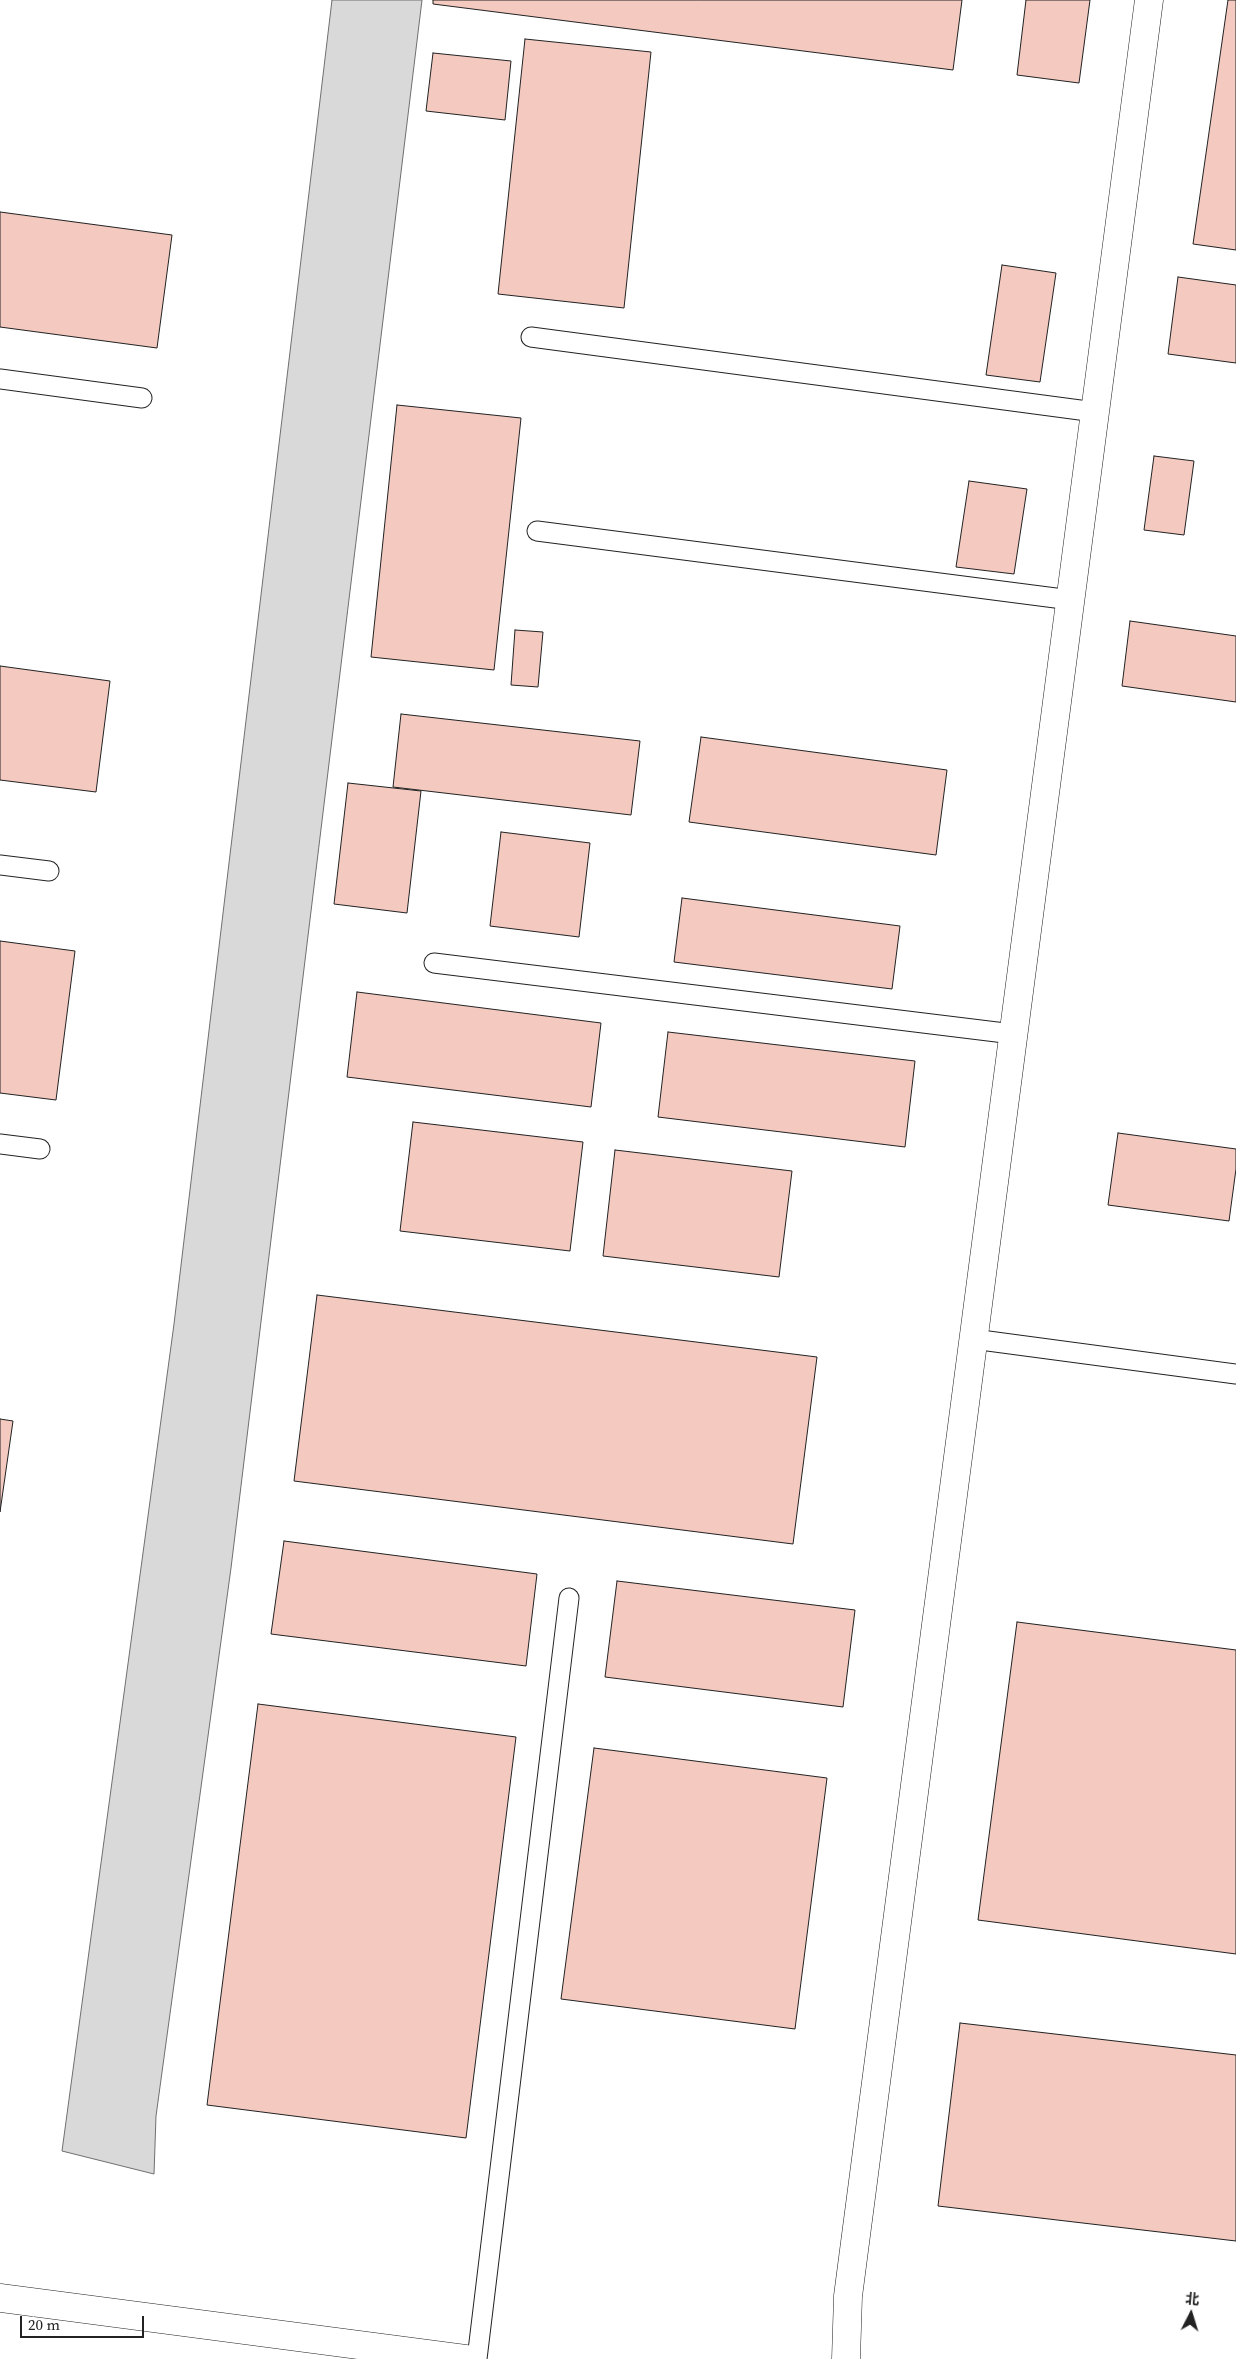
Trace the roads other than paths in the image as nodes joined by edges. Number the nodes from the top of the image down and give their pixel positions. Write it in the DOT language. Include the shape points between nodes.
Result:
graph roads {
  1 [pos="1149,0"];
  2 [pos="531,337"];
  3 [pos="0,379"];
  4 [pos="142,398"];
  5 [pos="1095,412"];
  6 [pos="537,530"];
  7 [pos="1071,600"];
  8 [pos="0,865"];
  9 [pos="49,871"];
  10 [pos="434,963"];
  11 [pos="1013,1034"];
  12 [pos="0,1144"];
  13 [pos="40,1149"];
  14 [pos="973,1340"];
  15 [pos="1236,1374"];
  16 [pos="569,1598"];
  17 [pos="0,2298"];
  18 [pos="348,2351"];
  19 [pos="465,2359"];
  20 [pos="477,2359"];
  21 [pos="846,2359"];
  1 -- 5 [label="street"];
  2 -- 5 [label="lane"];
  3 -- 4 [label="lane"];
  5 -- 7 [label="street"];
  6 -- 7 [label="lane"];
  7 -- 11 [label="street"];
  8 -- 9 [label="lane"];
  10 -- 11 [label="lane"];
  11 -- 14 [label="street"];
  12 -- 13 [label="lane"];
  14 -- 15 [label="lane"];
  14 -- 21 [label="street" via="848,2296"];
  16 -- 20 [label="lane"];
  17 -- 18 [label="street"];
  18 -- 19 [label="street"];
}
